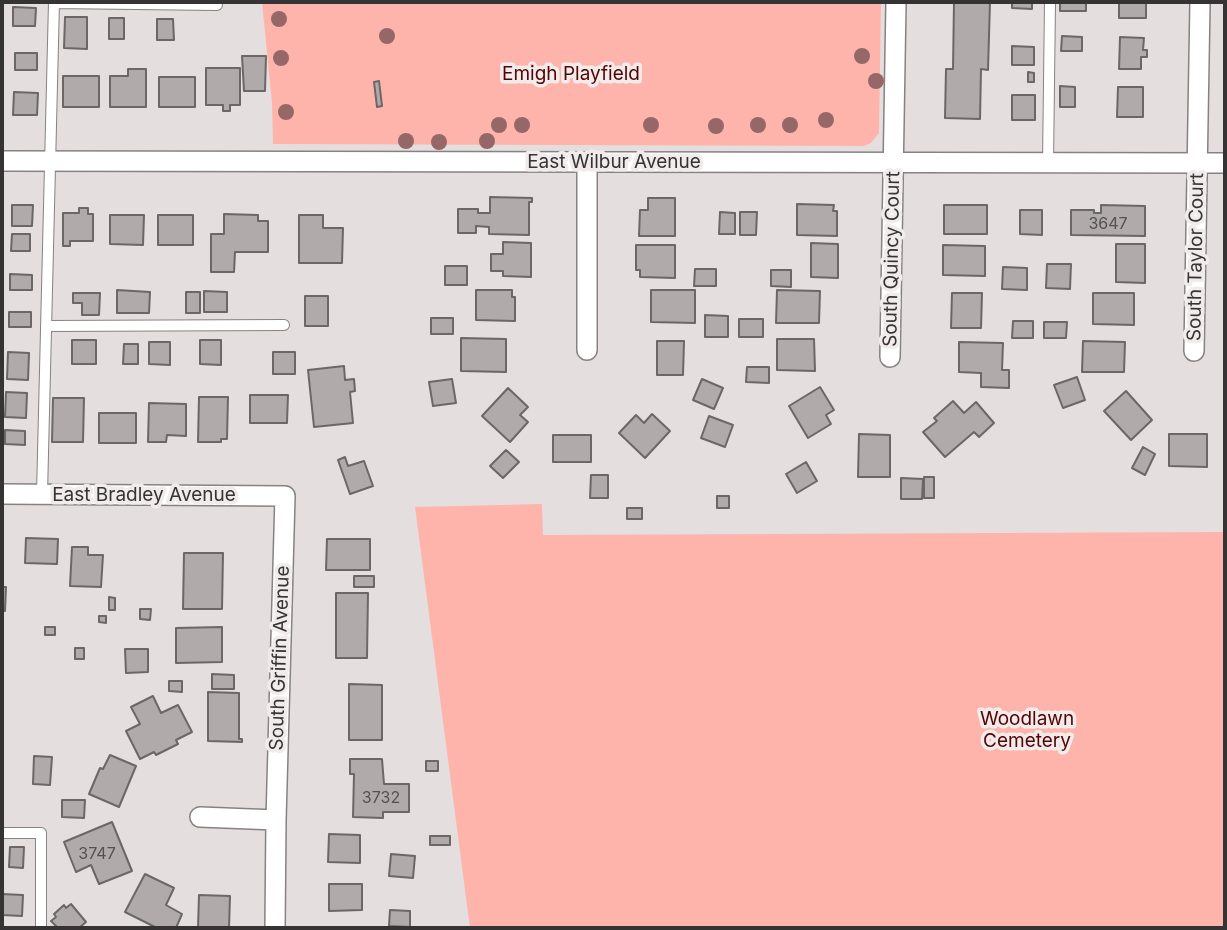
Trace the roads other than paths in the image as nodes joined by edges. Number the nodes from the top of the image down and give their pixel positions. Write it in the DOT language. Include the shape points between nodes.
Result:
graph roads {
  1 [pos="54,2"];
  2 [pos="896,2"];
  3 [pos="1050,2"];
  4 [pos="1200,2"];
  5 [pos="217,5"];
  6 [pos="2,161"];
  7 [pos="49,161"];
  8 [pos="894,161"];
  9 [pos="587,162"];
  10 [pos="1197,163"];
  11 [pos="1225,163"];
  12 [pos="1048,164"];
  13 [pos="284,325"];
  14 [pos="46,326"];
  15 [pos="587,351"];
  16 [pos="1194,351"];
  17 [pos="890,356"];
  18 [pos="2,494"];
  19 [pos="42,494"];
  20 [pos="285,496"];
  21 [pos="200,817"];
  22 [pos="275,820"];
  23 [pos="2,833"];
  24 [pos="41,928"];
  25 [pos="275,928"];
  1 -- 5 [label="lane"];
  1 -- 7 [label="lane"];
  2 -- 8 [label="street, South Quincy Court"];
  3 -- 12 [label="lane"];
  4 -- 10 [label="street, South Taylor Court"];
  6 -- 7 [label="street, East Wilbur Avenue"];
  7 -- 9 [label="street, East Wilbur Avenue"];
  7 -- 14 [label="lane"];
  8 -- 9 [label="street, East Wilbur Avenue"];
  8 -- 12 [label="street, East Wilbur Avenue"];
  8 -- 17 [label="street, South Quincy Court"];
  9 -- 15 [label="street"];
  10 -- 11 [label="street, East Wilbur Avenue"];
  10 -- 12 [label="street, East Wilbur Avenue"];
  10 -- 16 [label="street, South Taylor Court"];
  13 -- 14 [label="lane"];
  14 -- 19 [label="lane"];
  18 -- 19 [label="street, East Bradley Avenue"];
  19 -- 20 [label="street, East Bradley Avenue"];
  20 -- 22 [label="street, South Griffin Avenue"];
  21 -- 22 [label="street"];
  22 -- 25 [label="street, South Griffin Avenue"];
  23 -- 24 [label="lane" via="41,833"];
}
